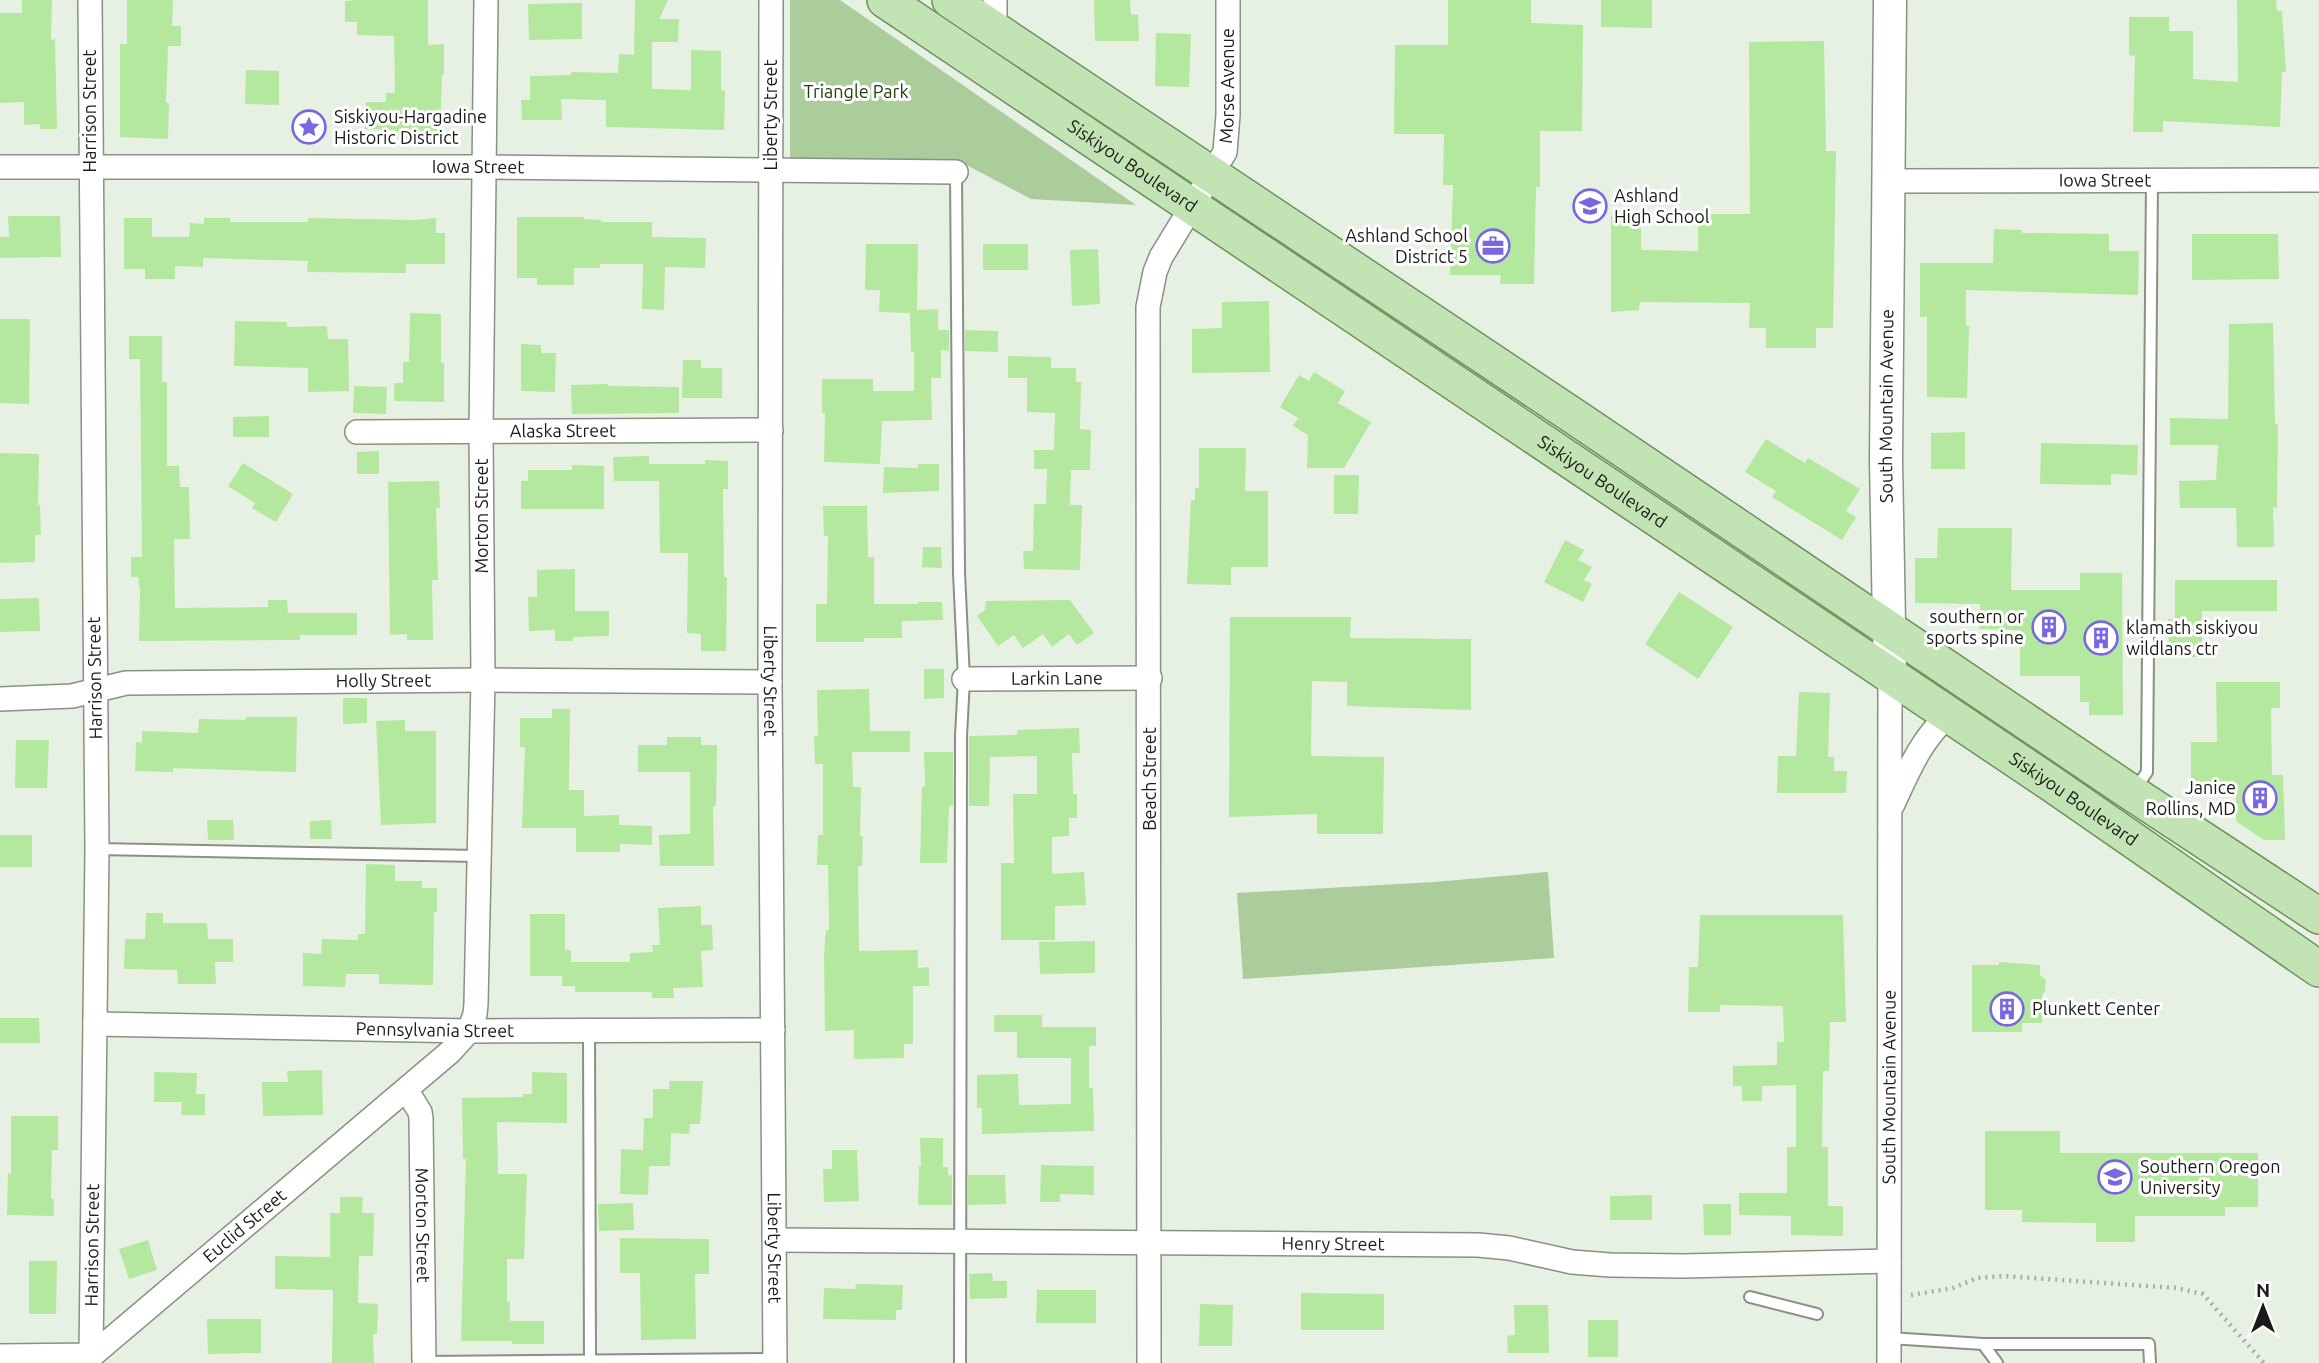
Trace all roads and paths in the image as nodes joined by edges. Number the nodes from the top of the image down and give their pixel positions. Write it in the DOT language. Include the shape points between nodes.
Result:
graph roads {
  1 [pos="90,0"];
  2 [pos="486,0"];
  3 [pos="771,0"];
  4 [pos="885,0"];
  5 [pos="950,0"];
  6 [pos="1228,0"];
  7 [pos="1891,0"];
  8 [pos="995,15"];
  9 [pos="0,167"];
  10 [pos="91,167"];
  11 [pos="483,167"];
  12 [pos="770,170"];
  13 [pos="956,172"];
  14 [pos="1213,174"];
  15 [pos="2152,180"];
  16 [pos="2319,180"];
  17 [pos="1890,181"];
  18 [pos="1193,206"];
  19 [pos="771,430"];
  20 [pos="357,432"];
  21 [pos="481,433"];
  22 [pos="1889,628"];
  23 [pos="1890,677"];
  24 [pos="1150,678"];
  25 [pos="964,679"];
  26 [pos="483,680"];
  27 [pos="770,681"];
  28 [pos="95,692"];
  29 [pos="0,699"];
  30 [pos="1948,716"];
  31 [pos="2132,793"];
  32 [pos="1890,810"];
  33 [pos="97,849"];
  34 [pos="479,856"];
  35 [pos="2316,909"];
  36 [pos="2319,969"];
  37 [pos="95,1024"];
  38 [pos="773,1030"];
  39 [pos="469,1031"];
  40 [pos="589,1031"];
  41 [pos="407,1091"];
  42 [pos="775,1240"];
  43 [pos="959,1243"];
  44 [pos="1149,1243"];
  45 [pos="1889,1261"];
  46 [pos="1910,1295"];
  47 [pos="1750,1297"];
  48 [pos="1817,1314"];
  49 [pos="1889,1338"];
  50 [pos="1983,1344"];
  51 [pos="0,1356"];
  52 [pos="87,1359"];
  53 [pos="775,1361"];
  54 [pos="590,1362"];
  55 [pos="424,1363"];
  56 [pos="960,1363"];
  57 [pos="1149,1363"];
  58 [pos="1889,1363"];
  59 [pos="1997,1363"];
  60 [pos="2150,1363"];
  61 [pos="2264,1363"];
  1 -- 10 [label="street, Harrison Street"];
  2 -- 11 [label="street, Morton Street"];
  3 -- 12 [label="street, Liberty Street"];
  4 -- 18 [label="main road, Siskiyou Boulevard"];
  5 -- 8 [label="main road, Siskiyou Boulevard"];
  6 -- 14 [label="street, Morse Avenue" via="1227,141"];
  7 -- 17 [label="street, South Mountain Avenue"];
  8 -- 14 [label="main road, Siskiyou Boulevard"];
  9 -- 10 [label="street, Iowa Street"];
  10 -- 11 [label="street, Iowa Street"];
  10 -- 28 [label="street, Harrison Street"];
  11 -- 12 [label="street, Iowa Street"];
  11 -- 21 [label="street, Morton Street"];
  12 -- 13 [label="street, Iowa Street"];
  12 -- 19 [label="street, Liberty Street"];
  13 -- 25 [label="lane"];
  14 -- 18 [label="street, Morse Avenue"];
  14 -- 22 [label="main road, Siskiyou Boulevard"];
  15 -- 16 [label="street, Iowa Street"];
  15 -- 17 [label="street, Iowa Street"];
  15 -- 31 [label="lane" via="2147,772"];
  17 -- 22 [label="street, South Mountain Avenue"];
  18 -- 23 [label="main road, Siskiyou Boulevard"];
  18 -- 24 [label="street, Beach Street" via="1161,257 1148,307"];
  19 -- 21 [label="street, Alaska Street"];
  19 -- 27 [label="street, Liberty Street"];
  20 -- 21 [label="street, Alaska Street"];
  21 -- 26 [label="street, Morton Street"];
  22 -- 23 [label="street, South Mountain Avenue"];
  22 -- 31 [label="main road, Siskiyou Boulevard"];
  23 -- 30 [label="main road, Siskiyou Boulevard"];
  23 -- 32 [label="street, South Mountain Avenue"];
  24 -- 25 [label="street, Larkin Lane"];
  24 -- 44 [label="street, Beach Street"];
  25 -- 43 [label="lane"];
  26 -- 27 [label="street, Holly Street"];
  26 -- 28 [label="street, Holly Street" via="126,683"];
  26 -- 34 [label="street, Morton Street"];
  27 -- 38 [label="street, Liberty Street"];
  28 -- 29 [label="street, Holly Street"];
  28 -- 33 [label="street, Harrison Street"];
  30 -- 32 [label="street, South Mountain Avenue" via="1923,743"];
  30 -- 36 [label="main road, Siskiyou Boulevard"];
  31 -- 35 [label="main road, Siskiyou Boulevard"];
  32 -- 45 [label="street, South Mountain Avenue"];
  33 -- 34 [label="lane"];
  33 -- 37 [label="street, Harrison Street"];
  34 -- 39 [label="street, Morton Street" via="475,1014"];
  37 -- 39 [label="street, Pennsylvania Street"];
  37 -- 52 [label="street, Harrison Street"];
  38 -- 40 [label="street, Pennsylvania Street"];
  38 -- 42 [label="street, Liberty Street"];
  39 -- 40 [label="street, Pennsylvania Street"];
  39 -- 41 [label="street, Euclid Street"];
  40 -- 54 [label="lane"];
  41 -- 52 [label="street, Euclid Street"];
  41 -- 55 [label="street, Morton Street" via="421,1118"];
  42 -- 43 [label="street, Henry Street"];
  42 -- 53 [label="street, Liberty Street"];
  43 -- 44 [label="street, Henry Street"];
  43 -- 56 [label="lane"];
  44 -- 45 [label="street, Henry Street" via="1478,1245 1609,1265"];
  44 -- 57 [label="street, Beach Street"];
  45 -- 49 [label="street, South Mountain Avenue"];
  46 -- 61 [label="path" via="2005,1276 2176,1288 2203,1294"];
  47 -- 48 [label="lane"];
  49 -- 50 [label="lane"];
  49 -- 58 [label="street, South Mountain Avenue"];
  50 -- 59 [label="lane"];
  50 -- 60 [label="lane" via="2149,1344"];
  51 -- 52 [label="street"];
  53 -- 54 [label="lane"];
  54 -- 55 [label="lane"];
}
